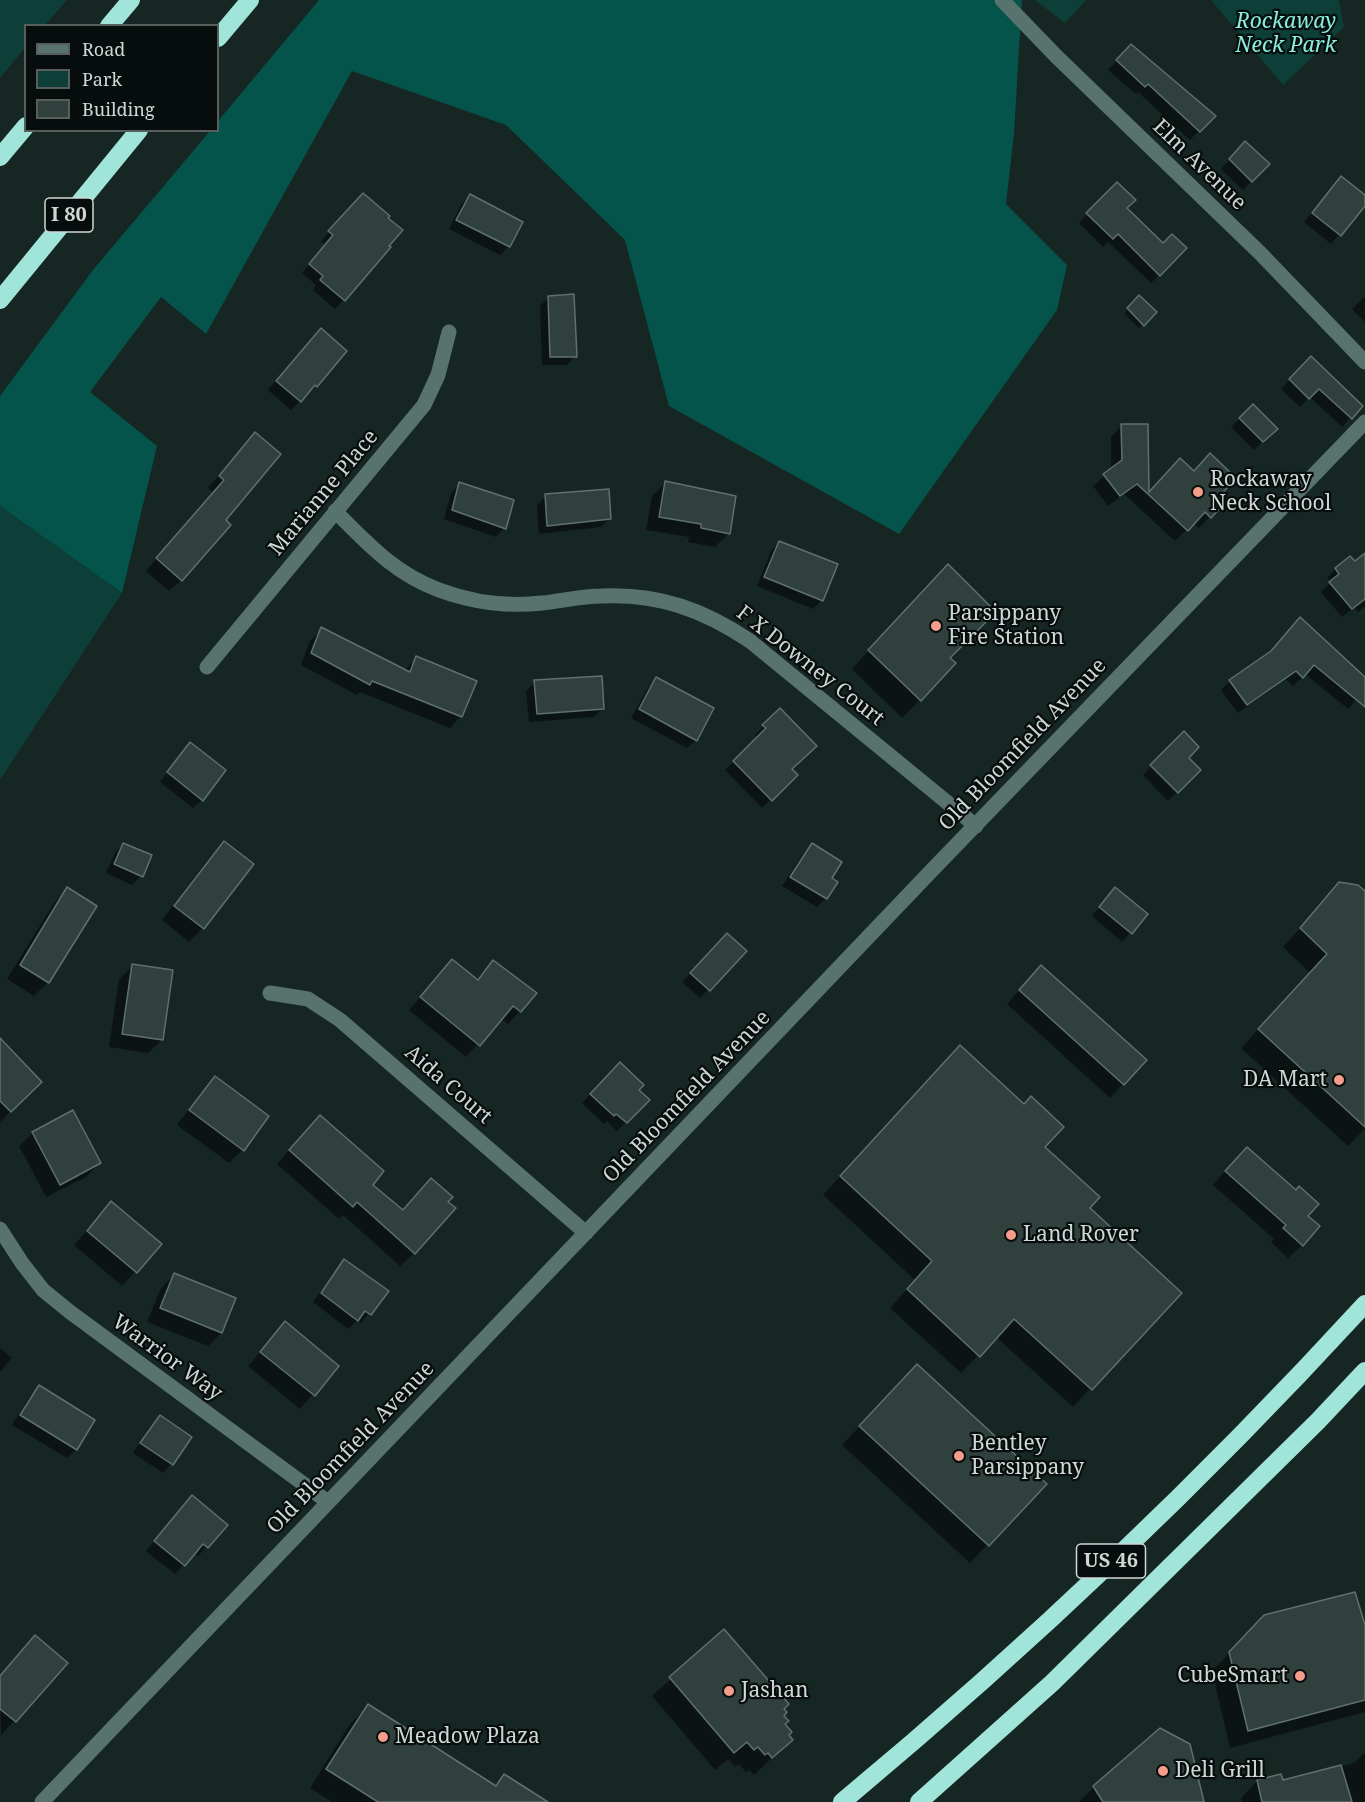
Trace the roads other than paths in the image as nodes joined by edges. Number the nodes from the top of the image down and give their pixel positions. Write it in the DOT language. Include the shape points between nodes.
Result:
graph roads {
  1 [pos="131,0"];
  2 [pos="250,0"];
  3 [pos="1002,0"];
  4 [pos="111,24"];
  5 [pos="219,37"];
  6 [pos="24,128"];
  7 [pos="137,132"];
  8 [pos="0,157"];
  9 [pos="0,300"];
  10 [pos="449,332"];
  11 [pos="1365,362"];
  12 [pos="1365,422"];
  13 [pos="335,511"];
  14 [pos="207,667"];
  15 [pos="976,826"];
  16 [pos="270,993"];
  17 [pos="0,1229"];
  18 [pos="586,1233"];
  19 [pos="1365,1304"];
  20 [pos="1365,1371"];
  21 [pos="328,1502"];
  22 [pos="42,1802"];
  23 [pos="842,1802"];
  24 [pos="919,1802"];
  1 -- 4 [label="highway"];
  2 -- 5 [label="highway"];
  3 -- 11 [label="street, Elm Avenue" via="1260,253"];
  6 -- 8 [label="highway"];
  7 -- 9 [label="highway, I 80"];
  10 -- 13 [label="street, Marianne Place" via="438,375 424,405"];
  12 -- 15 [label="street, Old Bloomfield Avenue"];
  13 -- 14 [label="street, Marianne Place"];
  13 -- 15 [label="street, F X Downey Court" via="379,556 406,574 466,598 538,604 631,596 670,602 723,623"];
  15 -- 18 [label="street, Old Bloomfield Avenue"];
  16 -- 18 [label="street, Aida Court" via="308,999 340,1020"];
  17 -- 21 [label="street, Warrior Way" via="43,1290"];
  18 -- 21 [label="street, Old Bloomfield Avenue"];
  19 -- 23 [label="highway, US 46" via="1125,1547 996,1668"];
  20 -- 24 [label="highway, US 46" via="1068,1667"];
  21 -- 22 [label="street, Old Bloomfield Avenue"];
}
